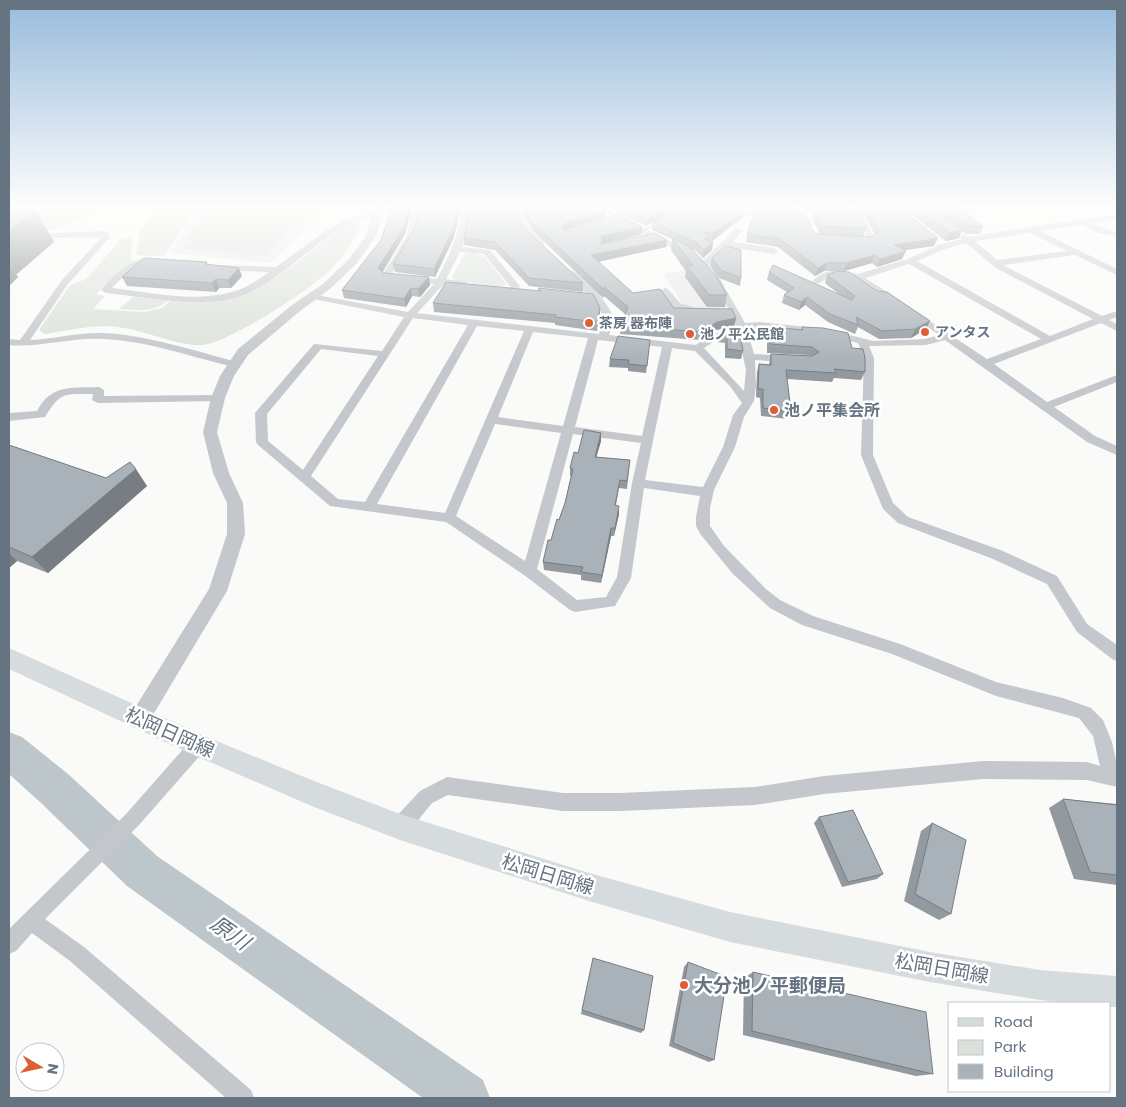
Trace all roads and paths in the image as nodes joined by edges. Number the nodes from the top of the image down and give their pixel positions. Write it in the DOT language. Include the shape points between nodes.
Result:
graph roads {
  1 [pos="87,259"];
  2 [pos="293,259"];
  3 [pos="355,259"];
  4 [pos="396,259"];
  5 [pos="453,259"];
  6 [pos="492,259"];
  7 [pos="696,259"];
  8 [pos="711,259"];
  9 [pos="990,259"];
  10 [pos="1027,259"];
  11 [pos="1090,259"];
  12 [pos="910,260"];
  13 [pos="166,262"];
  14 [pos="995,263"];
  15 [pos="704,265"];
  16 [pos="213,266"];
  17 [pos="563,266"];
  18 [pos="278,270"];
  19 [pos="1117,272"];
  20 [pos="859,277"];
  21 [pos="817,281"];
  22 [pos="440,282"];
  23 [pos="475,286"];
  24 [pos="513,290"];
  25 [pos="665,291"];
  26 [pos="314,296"];
  27 [pos="571,296"];
  28 [pos="597,298"];
  29 [pos="702,311"];
  30 [pos="1117,314"];
  31 [pos="410,315"];
  32 [pos="1101,320"];
  33 [pos="474,322"];
  34 [pos="530,328"];
  35 [pos="742,328"];
  36 [pos="1117,328"];
  37 [pos="599,336"];
  38 [pos="947,336"];
  39 [pos="1048,340"];
  40 [pos="9,342"];
  41 [pos="863,343"];
  42 [pos="22,344"];
  43 [pos="668,345"];
  44 [pos="698,348"];
  45 [pos="384,354"];
  46 [pos="749,357"];
  47 [pos="800,360"];
  48 [pos="986,362"];
  49 [pos="234,364"];
  50 [pos="1117,378"];
  51 [pos="218,398"];
  52 [pos="748,402"];
  53 [pos="1046,406"];
  54 [pos="9,417"];
  55 [pos="491,420"];
  56 [pos="568,430"];
  57 [pos="646,440"];
  58 [pos="1117,451"];
  59 [pos="304,478"];
  60 [pos="638,483"];
  61 [pos="706,492"];
  62 [pos="369,507"];
  63 [pos="449,518"];
  64 [pos="529,571"];
  65 [pos="1117,654"];
  66 [pos="9,658"];
  67 [pos="140,718"];
  68 [pos="198,745"];
  69 [pos="1114,778"];
  70 [pos="400,827"];
  71 [pos="30,920"];
  72 [pos="9,944"];
  73 [pos="1117,992"];
  74 [pos="243,1098"];
  1 -- 42 [label="street" via="65,282"];
  2 -- 18 [label="street"];
  3 -- 26 [label="street"];
  4 -- 22 [label="street" via="386,276"];
  5 -- 22 [label="street"];
  6 -- 24 [label="street" via="515,286"];
  7 -- 15 [label="street"];
  8 -- 15 [label="street"];
  9 -- 14 [label="street"];
  10 -- 14 [label="street"];
  11 -- 19 [label="street"];
  12 -- 20 [label="street"];
  12 -- 39 [label="street"];
  13 -- 18 [label="street" via="147,260 138,263 106,290 195,299 230,296 257,285"];
  14 -- 32 [label="street"];
  15 -- 35 [label="street" via="724,290 731,312"];
  16 -- 18 [label="street"];
  17 -- 28 [label="street"];
  20 -- 21 [label="street" via="828,274"];
  20 -- 38 [label="street"];
  22 -- 23 [label="street"];
  22 -- 31 [label="street"];
  25 -- 29 [label="street" via="675,307"];
  26 -- 31 [label="street"];
  26 -- 49 [label="street" via="254,342"];
  27 -- 28 [label="street"];
  28 -- 37 [label="street" via="610,318"];
  30 -- 32 [label="street"];
  31 -- 33 [label="street"];
  31 -- 45 [label="street"];
  32 -- 36 [label="street"];
  32 -- 39 [label="street"];
  33 -- 34 [label="street"];
  33 -- 62 [label="street"];
  34 -- 37 [label="street"];
  34 -- 55 [label="street"];
  35 -- 41 [label="street" via="760,325 826,332"];
  35 -- 44 [label="street" via="720,334"];
  35 -- 46 [label="street"];
  37 -- 43 [label="street"];
  37 -- 56 [label="street"];
  38 -- 41 [label="street" via="913,344"];
  38 -- 48 [label="street"];
  39 -- 48 [label="street"];
  40 -- 42 [label="street"];
  41 -- 65 [label="street" via="870,358 867,455 888,506 903,520 1052,580 1082,628"];
  42 -- 49 [label="street" via="117,337"];
  43 -- 44 [label="street"];
  43 -- 57 [label="street"];
  44 -- 52 [label="street"];
  45 -- 59 [label="street"];
  45 -- 59 [label="street" via="318,346 261,413 262,442"];
  46 -- 47 [label="street"];
  46 -- 52 [label="street"];
  48 -- 53 [label="street"];
  49 -- 51 [label="street"];
  50 -- 53 [label="street"];
  51 -- 54 [label="street" via="98,400 99,390 71,392 52,397 41,414"];
  51 -- 67 [label="street" via="210,432 221,473 235,503 236,534 218,591"];
  52 -- 61 [label="street" via="738,416 732,443"];
  53 -- 58 [label="street" via="1091,440"];
  55 -- 56 [label="street"];
  55 -- 63 [label="street"];
  56 -- 57 [label="street"];
  56 -- 64 [label="street"];
  57 -- 60 [label="street"];
  59 -- 62 [label="street" via="335,503"];
  60 -- 61 [label="street"];
  60 -- 64 [label="street" via="624,578 610,602 575,606"];
  61 -- 69 [label="street" via="703,528 762,594 800,618 896,649 1012,694 1085,713 1096,724"];
  62 -- 63 [label="street"];
  63 -- 64 [label="street"];
  66 -- 67 [label="main road, 松岡日岡線"];
  67 -- 68 [label="main road, 松岡日岡線"];
  68 -- 70 [label="main road, 松岡日岡線"];
  68 -- 71 [label="street" via="133,819"];
  69 -- 70 [label="street" via="1087,771 983,770 824,785 755,796 620,802 563,802 446,786 426,797"];
  70 -- 73 [label="main road, 松岡日岡線" via="588,887 730,927 930,968 1040,985"];
  71 -- 72 [label="street"];
  71 -- 74 [label="street" via="77,954"];
}
